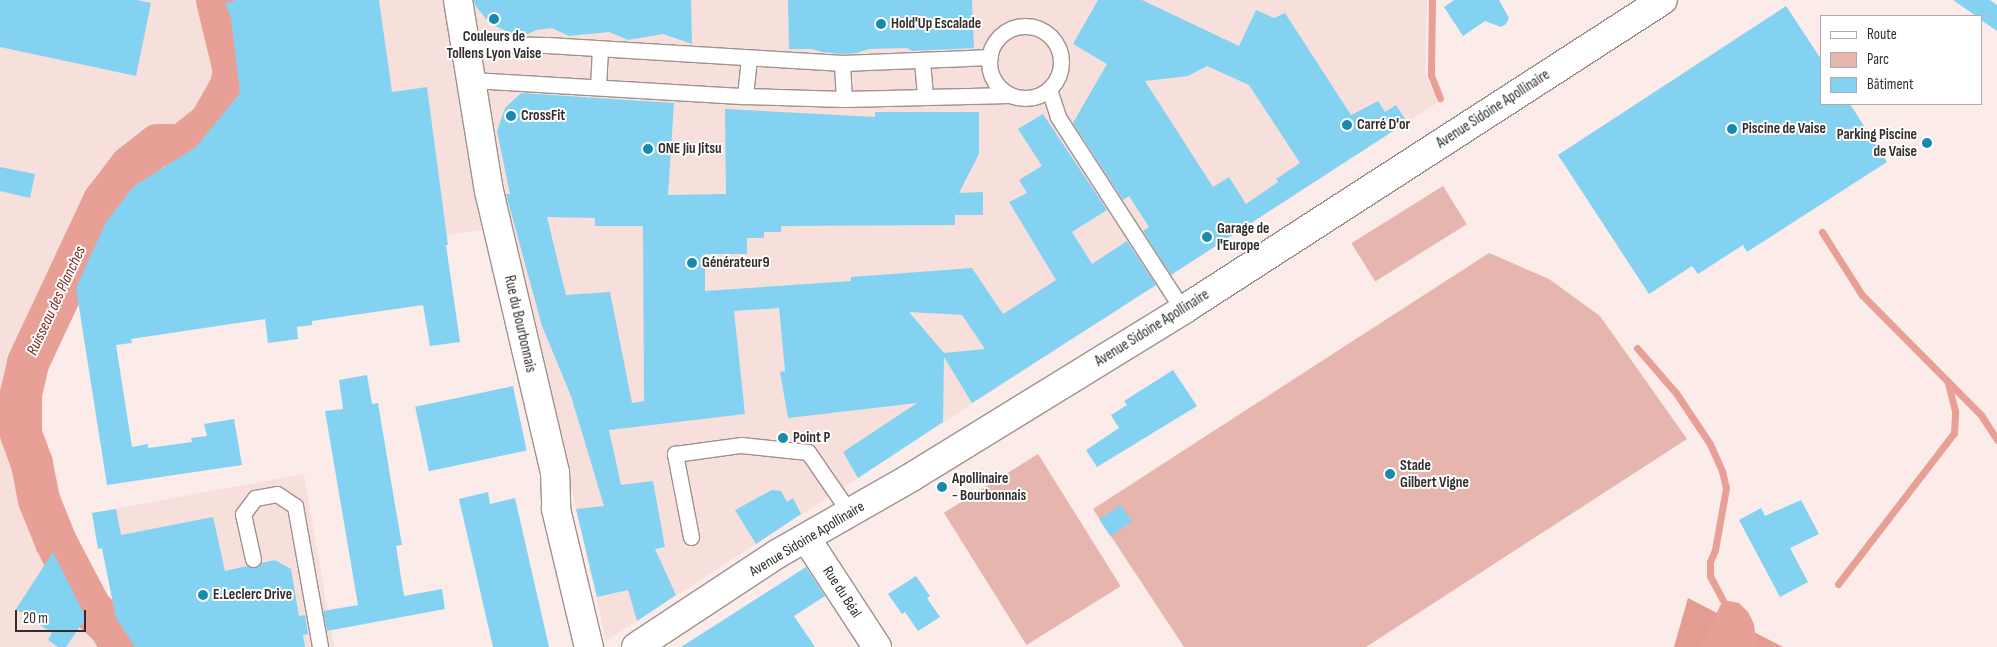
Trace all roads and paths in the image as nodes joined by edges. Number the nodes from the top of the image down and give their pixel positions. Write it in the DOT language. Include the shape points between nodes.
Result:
graph roads {
  1 [pos="458,0"];
  2 [pos="1663,0"];
  3 [pos="465,44"];
  4 [pos="600,49"];
  5 [pos="990,57"];
  6 [pos="749,58"];
  7 [pos="922,61"];
  8 [pos="842,62"];
  9 [pos="472,80"];
  10 [pos="598,87"];
  11 [pos="1049,90"];
  12 [pos="1010,95"];
  13 [pos="746,96"];
  14 [pos="925,96"];
  15 [pos="844,99"];
  16 [pos="1183,310"];
  17 [pos="850,513"];
  18 [pos="691,536"];
  19 [pos="806,538"];
  20 [pos="252,559"];
  21 [pos="320,647"];
  22 [pos="589,647"];
  23 [pos="636,647"];
  24 [pos="877,647"];
  1 -- 3 [label="main road, Rue du Bourbonnais"];
  2 -- 16 [label="main road, Avenue Sidoine Apollinaire"];
  3 -- 4 [label="lane"];
  3 -- 9 [label="main road, Rue du Bourbonnais"];
  4 -- 6 [label="lane"];
  4 -- 10 [label="lane"];
  5 -- 7 [label="lane"];
  5 -- 11 [label="lane" via="1000,36 1009,30 1032,26 1043,30 1055,42 1061,58 1056,81"];
  5 -- 12 [label="lane" via="994,79"];
  6 -- 8 [label="lane"];
  6 -- 13 [label="lane"];
  7 -- 8 [label="lane"];
  7 -- 14 [label="lane"];
  8 -- 15 [label="lane"];
  9 -- 10 [label="lane"];
  9 -- 22 [label="main road, Rue du Bourbonnais" via="489,190 555,472 556,509"];
  10 -- 13 [label="lane"];
  11 -- 12 [label="lane" via="1030,98"];
  11 -- 16 [label="lane" via="1058,117"];
  12 -- 14 [label="lane"];
  13 -- 15 [label="lane"];
  14 -- 15 [label="lane"];
  16 -- 17 [label="main road, Avenue Sidoine Apollinaire"];
  17 -- 18 [label="lane" via="808,452 741,445 676,454"];
  17 -- 19 [label="main road, Avenue Sidoine Apollinaire"];
  19 -- 23 [label="main road, Avenue Sidoine Apollinaire"];
  19 -- 24 [label="main road, Rue du Béal"];
  20 -- 21 [label="lane" via="243,514 255,498 277,494 295,506"];
}
